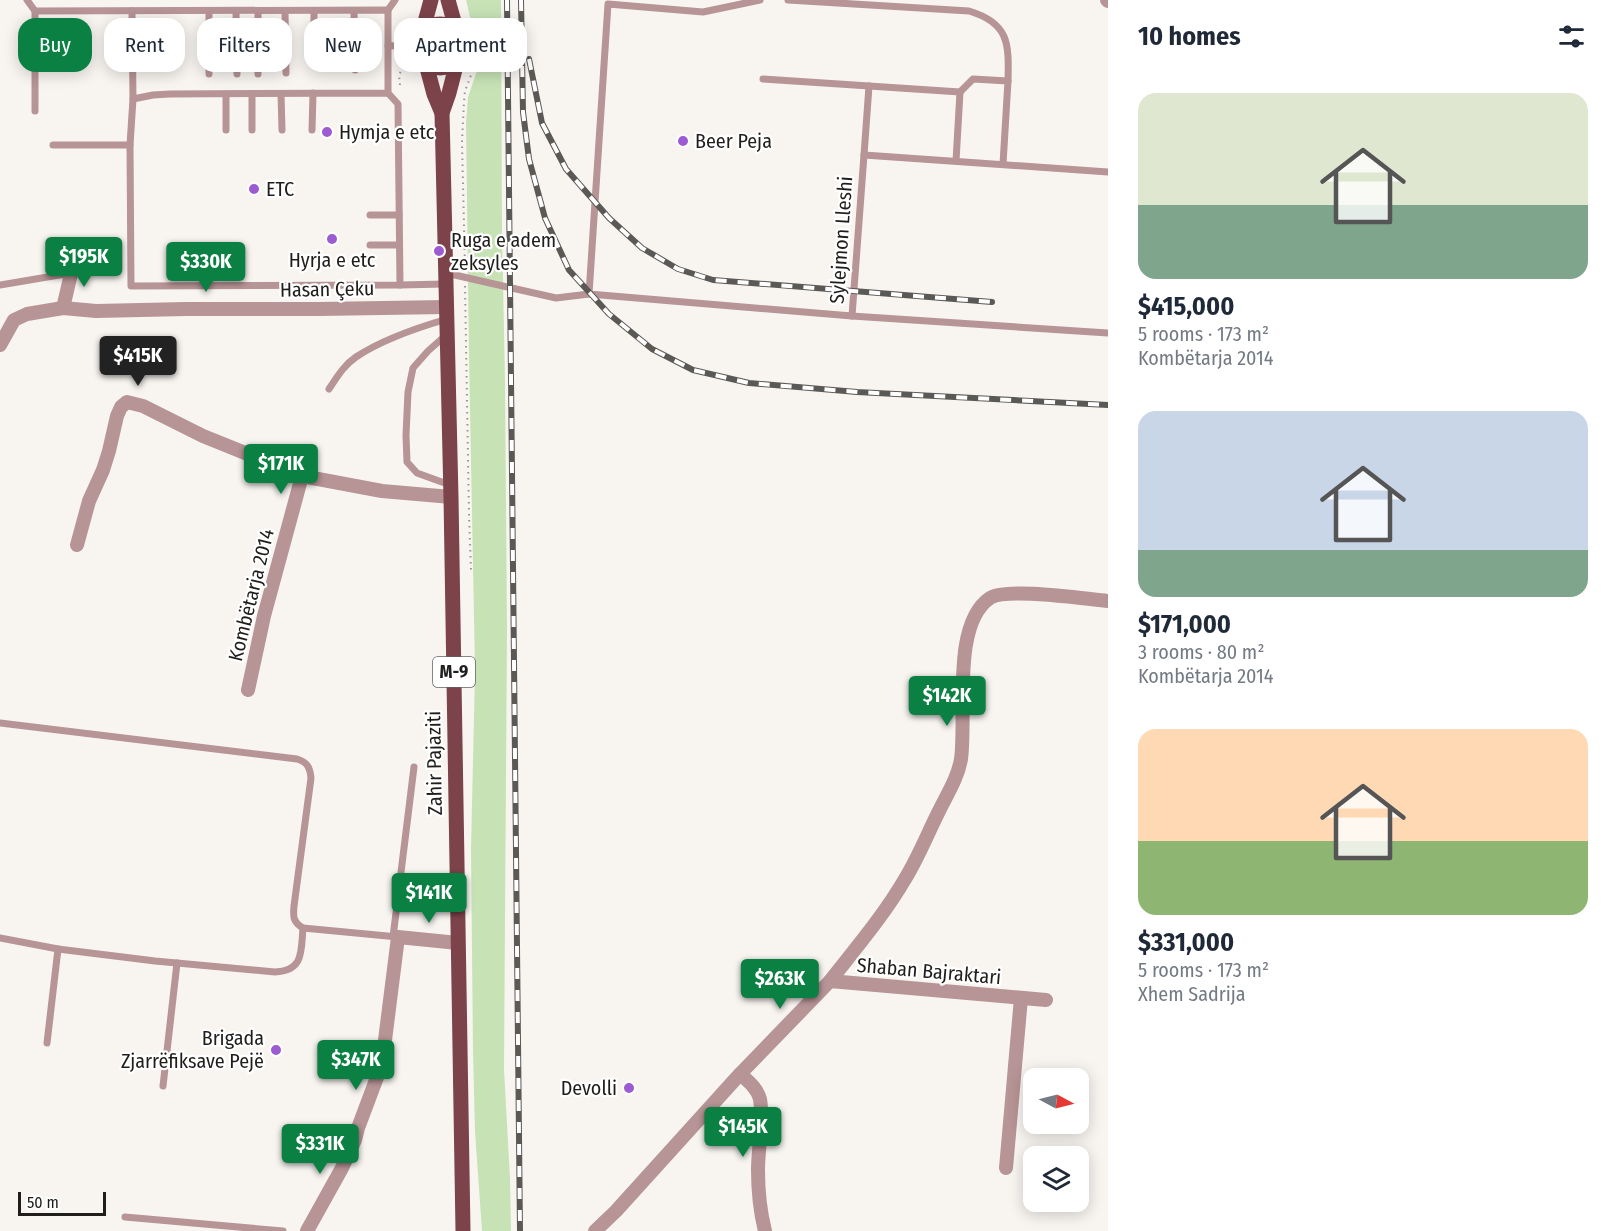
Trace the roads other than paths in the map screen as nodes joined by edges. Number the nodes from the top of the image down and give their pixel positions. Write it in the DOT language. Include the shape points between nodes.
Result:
graph roads {
  1 [pos="27,0"];
  2 [pos="369,0"];
  3 [pos="395,0"];
  4 [pos="431,0"];
  5 [pos="448,0"];
  6 [pos="760,0"];
  7 [pos="788,0"];
  8 [pos="354,10"];
  9 [pos="369,10"];
  10 [pos="388,10"];
  11 [pos="35,11"];
  12 [pos="132,11"];
  13 [pos="208,11"];
  14 [pos="236,11"];
  15 [pos="258,11"];
  16 [pos="285,11"];
  17 [pos="314,11"];
  18 [pos="314,18"];
  19 [pos="354,18"];
  20 [pos="427,18"];
  21 [pos="453,18"];
  22 [pos="394,45"];
  23 [pos="388,46"];
  24 [pos="422,72"];
  25 [pos="454,72"];
  26 [pos="209,74"];
  27 [pos="237,74"];
  28 [pos="258,74"];
  29 [pos="286,74"];
  30 [pos="763,79"];
  31 [pos="1008,81"];
  32 [pos="869,86"];
  33 [pos="960,92"];
  34 [pos="312,93"];
  35 [pos="388,93"];
  36 [pos="226,94"];
  37 [pos="252,94"];
  38 [pos="281,94"];
  39 [pos="133,99"];
  40 [pos="35,111"];
  41 [pos="442,114"];
  42 [pos="226,130"];
  43 [pos="252,130"];
  44 [pos="282,130"];
  45 [pos="312,130"];
  46 [pos="53,145"];
  47 [pos="130,145"];
  48 [pos="864,155"];
  49 [pos="956,161"];
  50 [pos="1003,165"];
  51 [pos="1108,172"];
  52 [pos="370,215"];
  53 [pos="399,215"];
  54 [pos="370,245"];
  55 [pos="399,245"];
  56 [pos="73,267"];
  57 [pos="446,279"];
  58 [pos="0,285"];
  59 [pos="400,285"];
  60 [pos="589,294"];
  61 [pos="63,308"];
  62 [pos="446,313"];
  63 [pos="852,316"];
  64 [pos="1108,333"];
  65 [pos="447,335"];
  66 [pos="0,345"];
  67 [pos="329,389"];
  68 [pos="302,476"];
  69 [pos="451,491"];
  70 [pos="77,545"];
  71 [pos="1108,601"];
  72 [pos="248,690"];
  73 [pos="0,723"];
  74 [pos="414,767"];
  75 [pos="303,928"];
  76 [pos="395,937"];
  77 [pos="0,938"];
  78 [pos="458,943"];
  79 [pos="58,949"];
  80 [pos="177,963"];
  81 [pos="830,981"];
  82 [pos="1020,998"];
  83 [pos="1047,1000"];
  84 [pos="47,1043"];
  85 [pos="740,1074"];
  86 [pos="163,1086"];
  87 [pos="1006,1168"];
  88 [pos="125,1217"];
  89 [pos="283,1231"];
  90 [pos="307,1231"];
  91 [pos="463,1231"];
  92 [pos="594,1231"];
  93 [pos="765,1231"];
  1 -- 11 [label="lane"];
  2 -- 9 [label="lane"];
  3 -- 10 [label="lane"];
  4 -- 20 [label="main road"];
  5 -- 21 [label="main road, M-9"];
  6 -- 60 [label="lane" via="703,12 608,4"];
  7 -- 31 [label="lane" via="969,10 998,26 1005,38"];
  8 -- 9 [label="lane"];
  8 -- 17 [label="lane"];
  8 -- 19 [label="lane"];
  9 -- 10 [label="lane"];
  10 -- 23 [label="lane"];
  11 -- 12 [label="lane"];
  11 -- 40 [label="lane"];
  12 -- 13 [label="lane"];
  12 -- 39 [label="lane"];
  13 -- 14 [label="lane"];
  13 -- 26 [label="lane"];
  14 -- 15 [label="lane"];
  14 -- 27 [label="lane"];
  15 -- 16 [label="lane"];
  15 -- 28 [label="lane"];
  16 -- 17 [label="lane"];
  16 -- 29 [label="lane"];
  17 -- 18 [label="lane"];
  22 -- 23 [label="lane"];
  23 -- 35 [label="lane"];
  24 -- 41 [label="main road, Zahir Pajaziti / M-9"];
  25 -- 41 [label="main road, Zahir Pajaziti / M-9"];
  30 -- 32 [label="lane"];
  31 -- 33 [label="lane" via="974,79"];
  31 -- 50 [label="lane"];
  32 -- 33 [label="lane"];
  32 -- 48 [label="lane"];
  33 -- 49 [label="lane"];
  34 -- 35 [label="lane"];
  34 -- 38 [label="lane"];
  34 -- 45 [label="lane"];
  35 -- 53 [label="lane" via="398,104"];
  36 -- 37 [label="lane"];
  36 -- 39 [label="lane"];
  36 -- 42 [label="lane"];
  37 -- 38 [label="lane"];
  37 -- 43 [label="lane"];
  38 -- 44 [label="lane"];
  39 -- 47 [label="lane"];
  41 -- 57 [label="main road, Zahir Pajaziti / M-9"];
  46 -- 47 [label="lane"];
  47 -- 59 [label="lane" via="131,286"];
  48 -- 49 [label="lane, Sylejmon Lleshi"];
  48 -- 63 [label="lane, Sylejmon Lleshi"];
  49 -- 50 [label="lane, Sylejmon Lleshi"];
  50 -- 51 [label="lane, Sylejmon Lleshi"];
  52 -- 53 [label="lane"];
  53 -- 55 [label="lane"];
  54 -- 55 [label="lane"];
  55 -- 59 [label="lane"];
  56 -- 58 [label="lane"];
  56 -- 61 [label="street"];
  57 -- 59 [label="lane"];
  57 -- 60 [label="lane" via="556,298"];
  57 -- 62 [label="main road, Zahir Pajaziti / M-9"];
  60 -- 63 [label="lane"];
  61 -- 62 [label="street, Hasan Çeku"];
  61 -- 66 [label="street, Hasan Çeku" via="14,320"];
  62 -- 65 [label="main road, Zahir Pajaziti / M-9"];
  62 -- 67 [label="lane" via="356,357"];
  63 -- 64 [label="lane, Sylejmon Lleshi"];
  65 -- 69 [label="main road, Zahir Pajaziti / M-9"];
  65 -- 69 [label="lane" via="414,368 408,392 406,444 407,462 417,473"];
  68 -- 69 [label="street" via="382,491"];
  68 -- 70 [label="street" via="127,402 117,416"];
  68 -- 72 [label="street, Kombëtarja 2014"];
  69 -- 78 [label="main road, Zahir Pajaziti / M-9"];
  71 -- 81 [label="street" via="1010,594 993,596 979,608 966,648 960,760 953,782 906,878"];
  73 -- 75 [label="lane" via="304,761 311,778 293,916"];
  74 -- 76 [label="lane"];
  75 -- 76 [label="lane"];
  75 -- 80 [label="lane" via="299,960 286,972"];
  76 -- 78 [label="street"];
  76 -- 90 [label="street" via="382,1064 355,1140"];
  77 -- 79 [label="lane"];
  78 -- 91 [label="main road, Zahir Pajaziti / M-9"];
  79 -- 80 [label="lane"];
  79 -- 84 [label="lane"];
  80 -- 86 [label="lane"];
  81 -- 82 [label="street, Shaban Bajraktari"];
  81 -- 85 [label="street, Shaban Bajraktari"];
  82 -- 83 [label="street, Shaban Bajraktari"];
  82 -- 87 [label="street"];
  85 -- 92 [label="street, Shaban Bajraktari"];
  85 -- 93 [label="street" via="760,1098 758,1170"];
  88 -- 89 [label="lane"];
}
